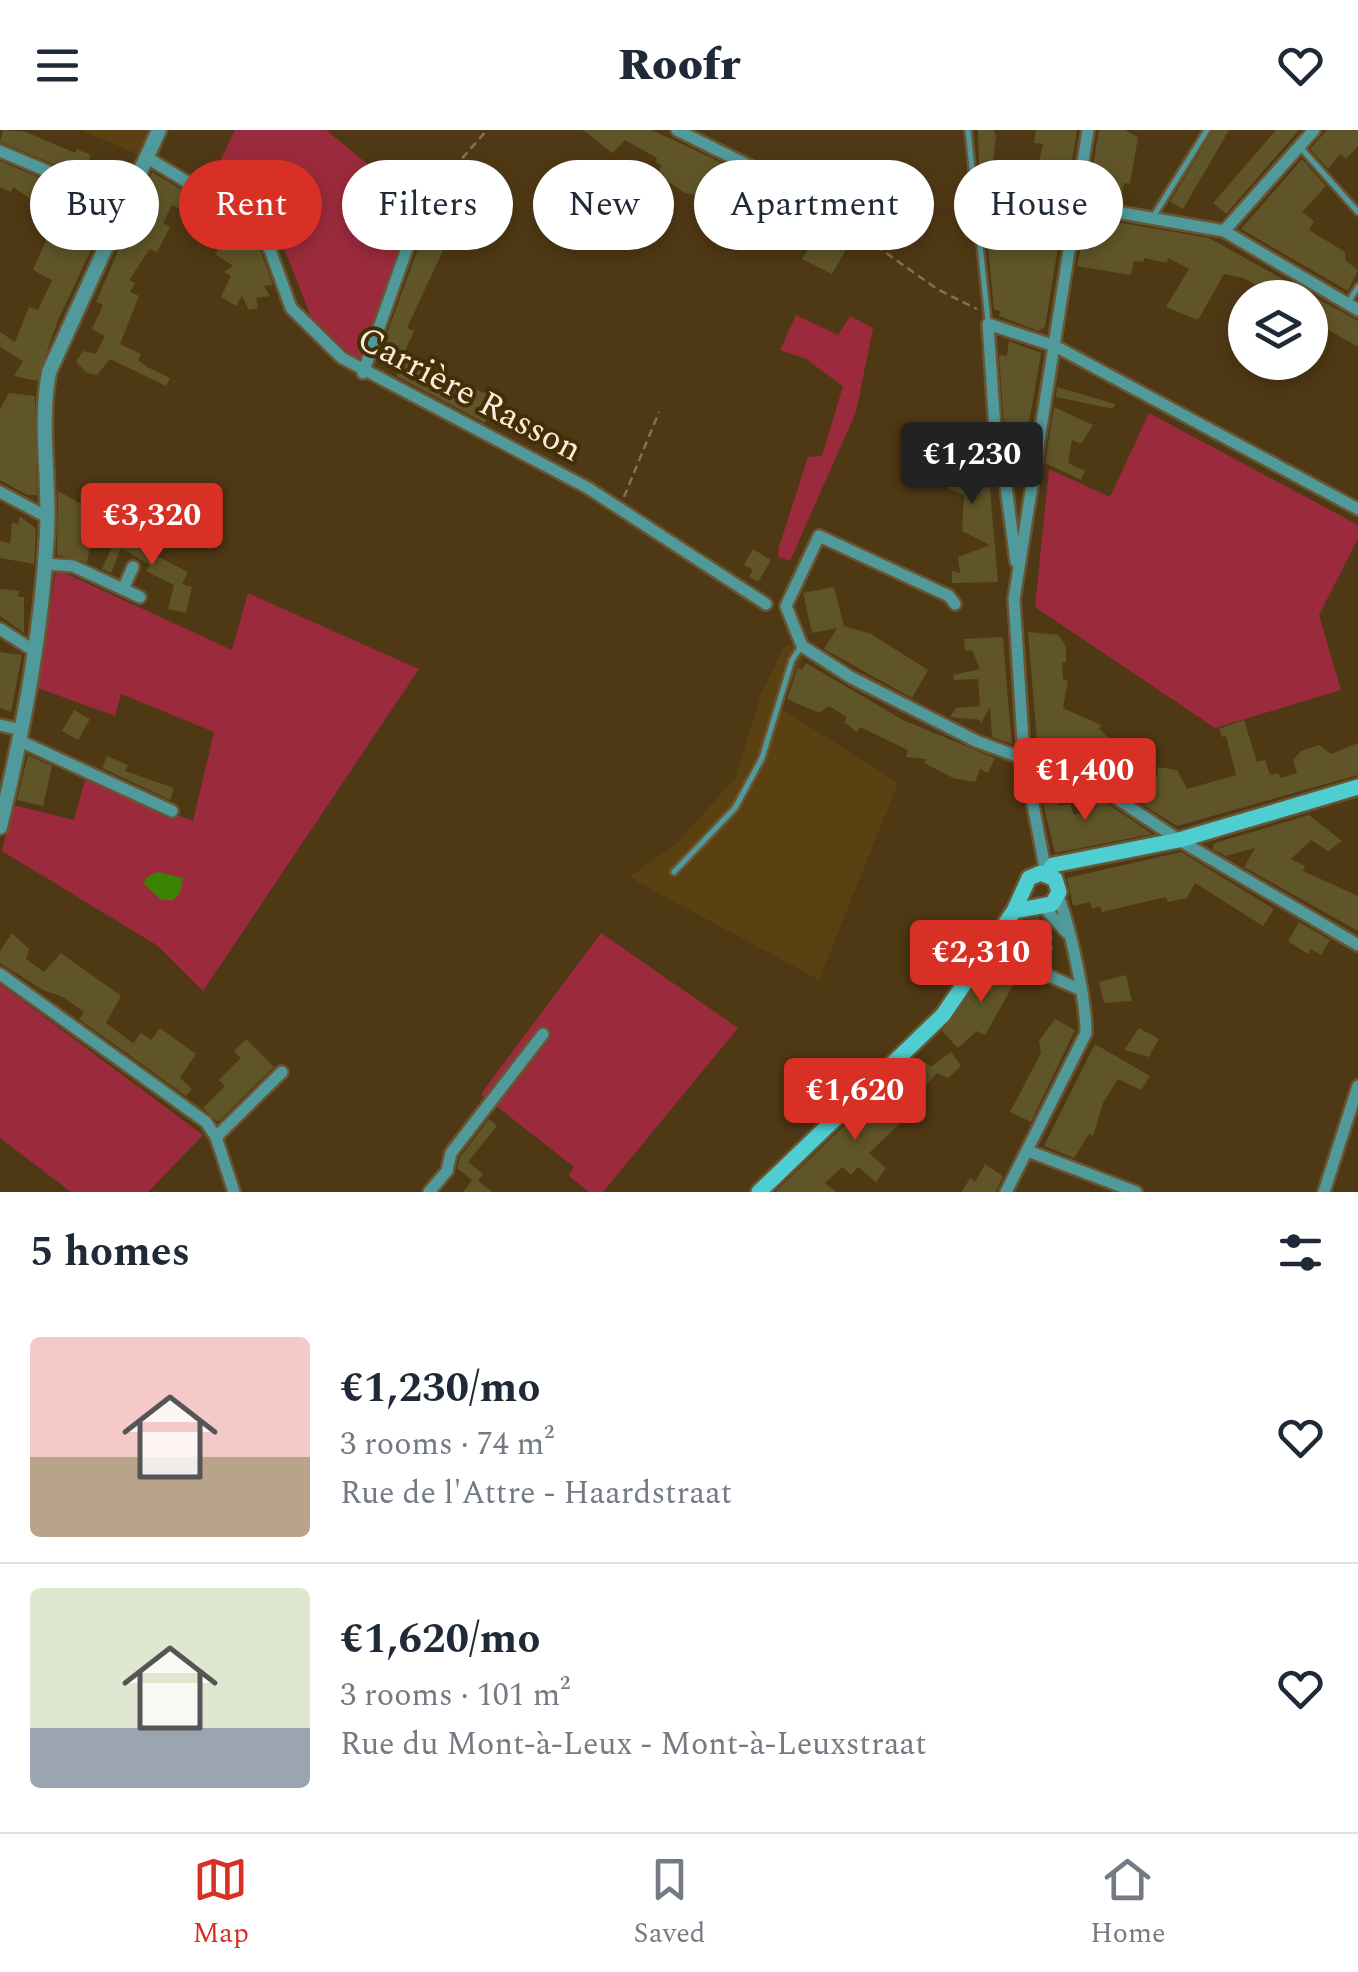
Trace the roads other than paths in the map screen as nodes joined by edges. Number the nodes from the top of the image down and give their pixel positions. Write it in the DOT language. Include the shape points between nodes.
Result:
graph roads {
  1 [pos="159,130"];
  2 [pos="677,130"];
  3 [pos="968,130"];
  4 [pos="1088,130"];
  5 [pos="1206,130"];
  6 [pos="1314,130"];
  7 [pos="1300,147"];
  8 [pos="0,151"];
  9 [pos="146,156"];
  10 [pos="144,160"];
  11 [pos="738,160"];
  12 [pos="1083,160"];
  13 [pos="30,164"];
  14 [pos="1358,212"];
  15 [pos="1123,214"];
  16 [pos="1152,220"];
  17 [pos="1224,231"];
  18 [pos="104,250"];
  19 [pos="406,250"];
  20 [pos="1069,250"];
  21 [pos="1358,287"];
  22 [pos="1353,307"];
  23 [pos="988,318"];
  24 [pos="1055,346"];
  25 [pos="363,373"];
  26 [pos="1002,464"];
  27 [pos="1034,469"];
  28 [pos="0,492"];
  29 [pos="1358,509"];
  30 [pos="47,517"];
  31 [pos="45,564"];
  32 [pos="133,567"];
  33 [pos="1017,572"];
  34 [pos="123,589"];
  35 [pos="140,597"];
  36 [pos="766,604"];
  37 [pos="955,604"];
  38 [pos="0,629"];
  39 [pos="802,646"];
  40 [pos="36,652"];
  41 [pos="0,725"];
  42 [pos="21,735"];
  43 [pos="1024,757"];
  44 [pos="1358,787"];
  45 [pos="172,811"];
  46 [pos="0,827"];
  47 [pos="1179,840"];
  48 [pos="1039,847"];
  49 [pos="674,872"];
  50 [pos="1052,880"];
  51 [pos="1032,896"];
  52 [pos="1066,932"];
  53 [pos="1358,945"];
  54 [pos="988,948"];
  55 [pos="0,974"];
  56 [pos="1080,989"];
  57 [pos="542,1034"];
  58 [pos="282,1072"];
  59 [pos="1358,1086"];
  60 [pos="216,1136"];
  61 [pos="1028,1151"];
  62 [pos="234,1192"];
  63 [pos="429,1192"];
  64 [pos="760,1192"];
  65 [pos="1006,1192"];
  66 [pos="1136,1192"];
  67 [pos="1324,1192"];
  1 -- 9 [label="street"];
  2 -- 11 [label="street"];
  3 -- 23 [label="lane"];
  4 -- 12 [label="street"];
  5 -- 16 [label="lane"];
  6 -- 7 [label="street"];
  7 -- 14 [label="lane"];
  7 -- 17 [label="street"];
  8 -- 13 [label="street"];
  9 -- 10 [label="street"];
  9 -- 25 [label="street, Carrière Rasson" via="248,219 269,247 291,308"];
  15 -- 16 [label="street"];
  16 -- 17 [label="street"];
  17 -- 22 [label="street"];
  18 -- 30 [label="street" via="50,372"];
  19 -- 25 [label="street"];
  20 -- 24 [label="street"];
  21 -- 22 [label="lane"];
  23 -- 24 [label="street"];
  23 -- 26 [label="street"];
  24 -- 27 [label="street"];
  24 -- 29 [label="street"];
  25 -- 36 [label="street, Carrière Rasson" via="620,508"];
  26 -- 27 [label="street"];
  26 -- 33 [label="street"];
  27 -- 33 [label="street"];
  28 -- 30 [label="street"];
  30 -- 31 [label="street"];
  31 -- 34 [label="street" via="72,566"];
  31 -- 40 [label="street"];
  32 -- 34 [label="street"];
  33 -- 43 [label="street"];
  34 -- 35 [label="street"];
  37 -- 39 [label="street" via="819,536 786,606"];
  38 -- 40 [label="street"];
  39 -- 43 [label="street" via="921,716"];
  39 -- 49 [label="lane" via="762,758 735,808"];
  40 -- 42 [label="street"];
  41 -- 42 [label="street"];
  42 -- 45 [label="street"];
  42 -- 46 [label="street"];
  43 -- 47 [label="street" via="1098,786"];
  43 -- 48 [label="street"];
  44 -- 47 [label="main road"];
  47 -- 50 [label="main road" via="1077,863"];
  47 -- 53 [label="street"];
  48 -- 50 [label="street"];
  48 -- 51 [label="street"];
  50 -- 51 [label="main road"];
  50 -- 51 [label="main road"];
  50 -- 52 [label="street"];
  51 -- 52 [label="street"];
  51 -- 54 [label="main road"];
  52 -- 56 [label="street"];
  54 -- 56 [label="street"];
  54 -- 64 [label="main road" via="942,1016"];
  55 -- 60 [label="street" via="182,1102"];
  56 -- 61 [label="street" via="1086,1032"];
  57 -- 63 [label="street"];
  58 -- 60 [label="street"];
  59 -- 67 [label="street"];
  60 -- 62 [label="street"];
  61 -- 65 [label="street"];
  61 -- 66 [label="street"];
}
